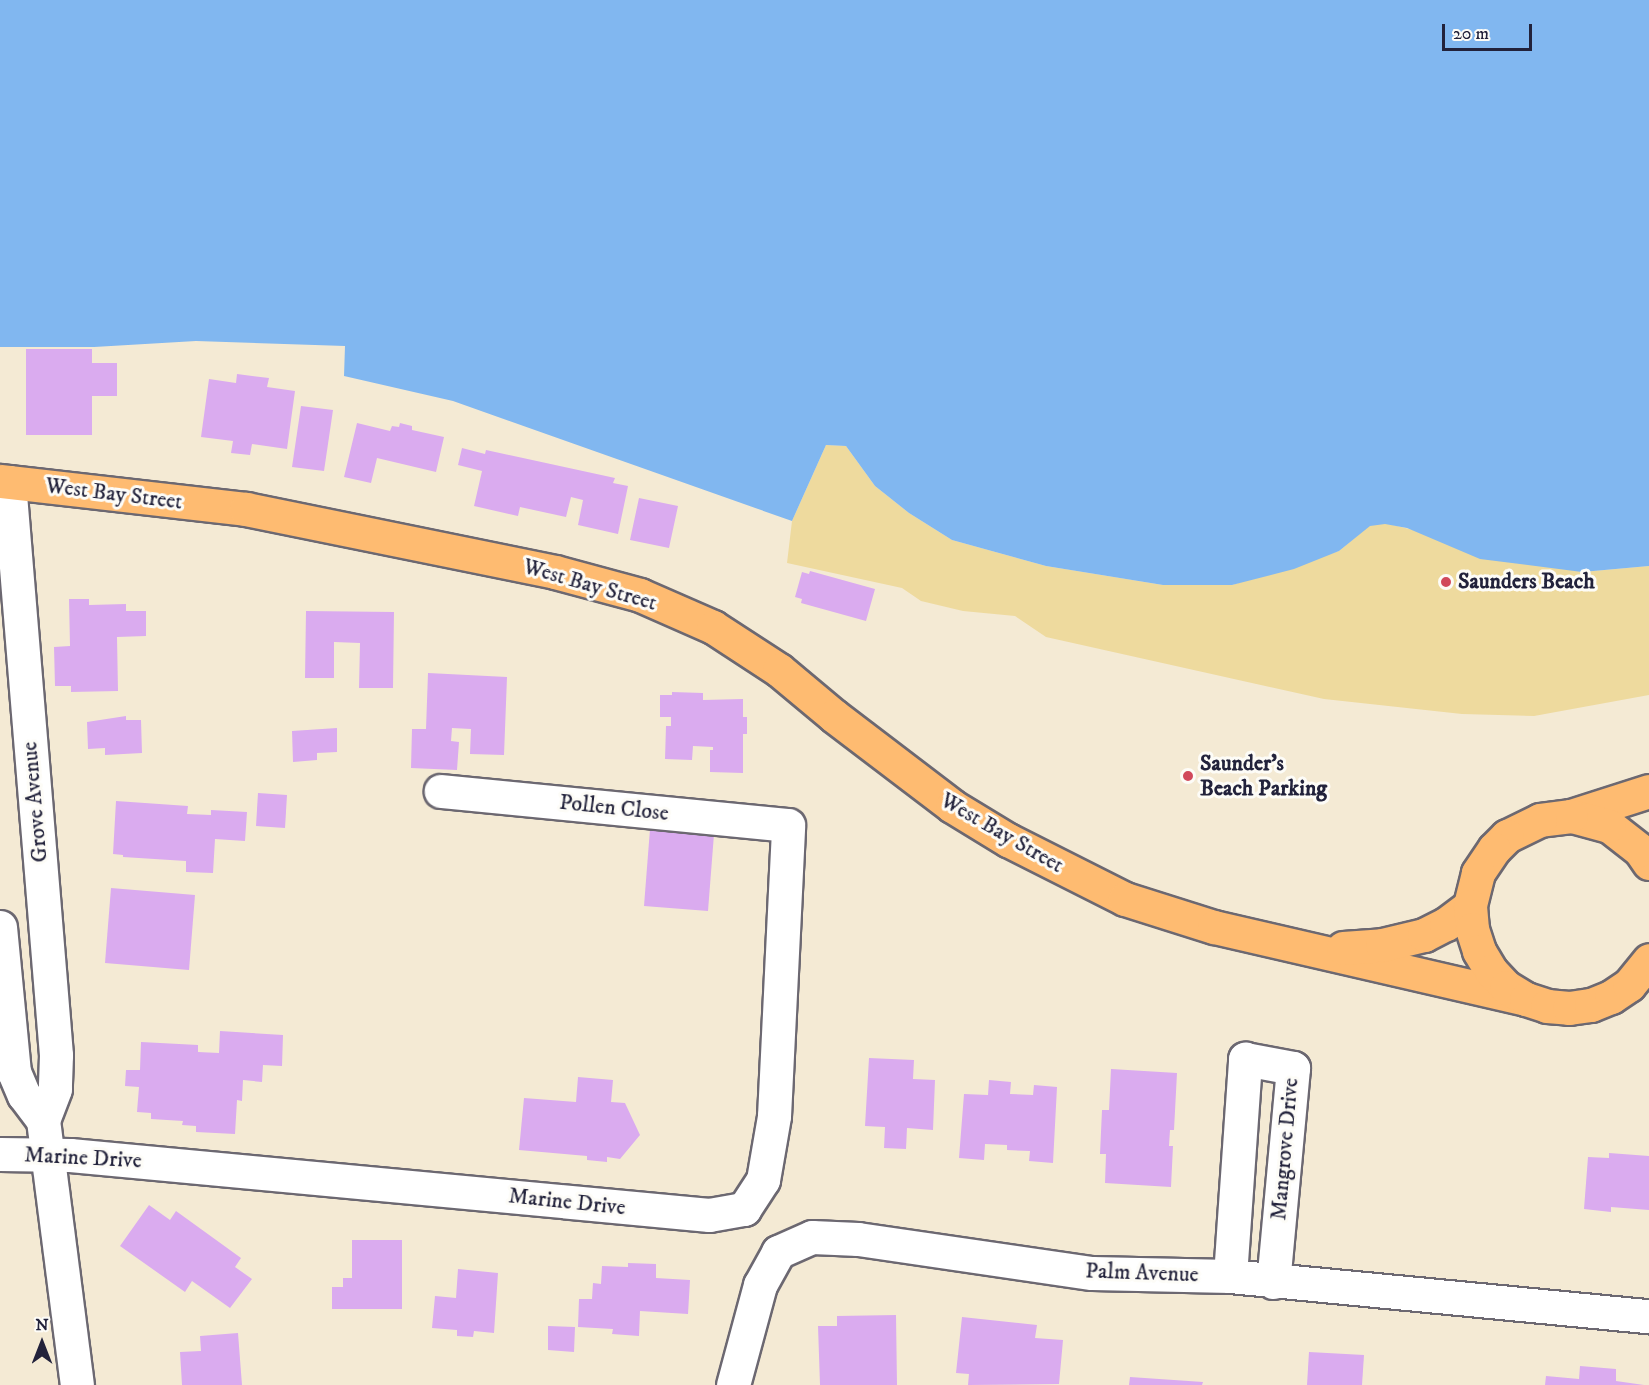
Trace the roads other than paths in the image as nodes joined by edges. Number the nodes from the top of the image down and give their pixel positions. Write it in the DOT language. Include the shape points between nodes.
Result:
graph roads {
  1 [pos="4,481"];
  2 [pos="441,791"];
  3 [pos="1649,791"];
  4 [pos="1571,816"];
  5 [pos="788,825"];
  6 [pos="1649,863"];
  7 [pos="1470,906"];
  8 [pos="0,927"];
  9 [pos="1309,950"];
  10 [pos="1642,978"];
  11 [pos="1526,999"];
  12 [pos="43,1120"];
  13 [pos="0,1154"];
  14 [pos="47,1155"];
  15 [pos="1230,1276"];
  16 [pos="1273,1282"];
  17 [pos="1649,1316"];
  18 [pos="77,1385"];
  19 [pos="734,1385"];
  1 -- 9 [label="main road, West Bay Street" via="246,509 555,572 640,595 713,627 779,670 952,806 1044,859 1125,899 1214,927"];
  1 -- 12 [label="street, Grove Avenue" via="56,1055 55,1089"];
  2 -- 5 [label="street, Pollen Close"];
  3 -- 4 [label="main road, West Bay Street"];
  4 -- 6 [label="main road, West Bay Street" via="1609,826 1640,850"];
  4 -- 7 [label="main road, West Bay Street" via="1540,820 1507,836 1483,864"];
  5 -- 14 [label="street, Marine Drive" via="774,1116 763,1179 744,1209 709,1215"];
  7 -- 9 [label="main road, West Bay Street" via="1424,935 1382,945"];
  7 -- 11 [label="main road, West Bay Street" via="1475,940 1491,971 1506,987"];
  8 -- 12 [label="street" via="14,1072 24,1095"];
  9 -- 11 [label="main road, West Bay Street"];
  10 -- 11 [label="main road, West Bay Street" via="1591,1005 1558,1007"];
  12 -- 14 [label="street, Grove Avenue"];
  13 -- 14 [label="street, Marine Drive"];
  14 -- 18 [label="street, Grove Avenue"];
  15 -- 16 [label="street, Palm Avenue"];
  15 -- 16 [label="street, Mangrove Drive" via="1245,1059 1293,1068"];
  15 -- 19 [label="street, Palm Avenue" via="1092,1273 858,1239 812,1238 778,1252 760,1285"];
  16 -- 17 [label="street, Palm Avenue"];
}
